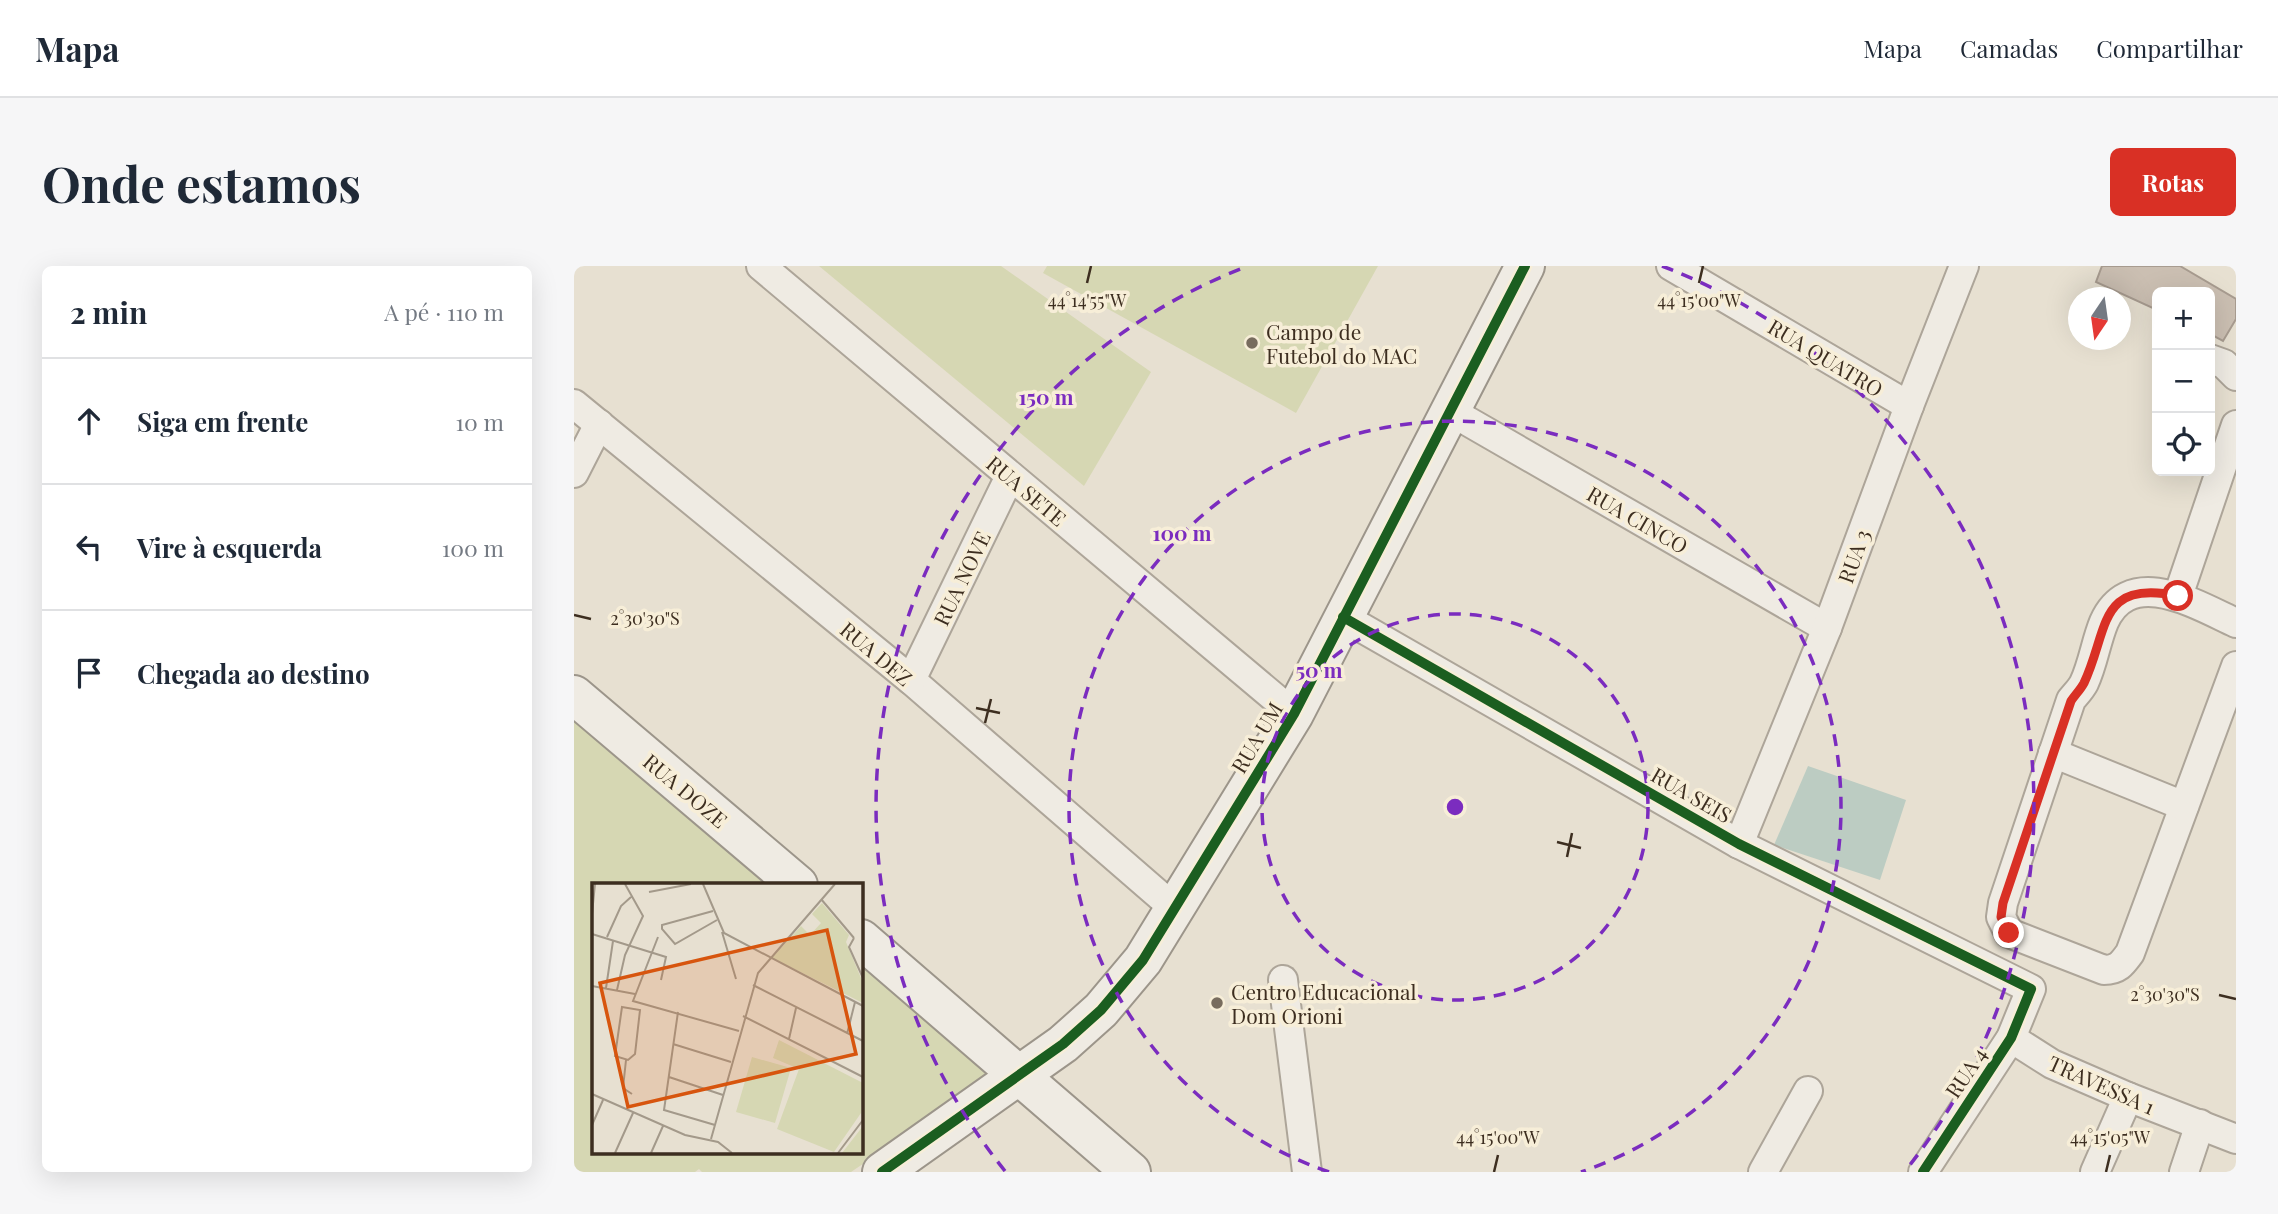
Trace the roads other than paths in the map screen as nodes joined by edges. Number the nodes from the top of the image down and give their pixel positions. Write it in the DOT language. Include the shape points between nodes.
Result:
graph roads {
  1 [pos="761,266"];
  2 [pos="1525,266"];
  3 [pos="1671,266"];
  4 [pos="1964,266"];
  5 [pos="574,404"];
  6 [pos="1909,406"];
  7 [pos="1450,411"];
  8 [pos="599,424"];
  9 [pos="2236,425"];
  10 [pos="574,473"];
  11 [pos="1010,476"];
  12 [pos="2178,596"];
  13 [pos="1343,617"];
  14 [pos="2236,623"];
  15 [pos="1827,628"];
  16 [pos="2236,666"];
  17 [pos="911,680"];
  18 [pos="574,695"];
  19 [pos="1294,714"];
  20 [pos="2053,753"];
  21 [pos="2184,806"];
  22 [pos="1740,844"];
  23 [pos="796,883"];
  24 [pos="1174,908"];
  25 [pos="863,941"];
  26 [pos="1283,980"];
  27 [pos="2031,989"];
  28 [pos="2011,1038"];
  29 [pos="1020,1074"];
  30 [pos="1808,1091"];
  31 [pos="2128,1097"];
  32 [pos="2200,1124"];
  33 [pos="2236,1139"];
  34 [pos="882,1172"];
  35 [pos="1131,1172"];
  36 [pos="1307,1172"];
  37 [pos="1763,1172"];
  38 [pos="1923,1172"];
  39 [pos="2095,1172"];
  40 [pos="2184,1172"];
  1 -- 11 [label="street, RUA SETE"];
  2 -- 7 [label="street, RUA UM"];
  3 -- 6 [label="street, RUA QUATRO"];
  4 -- 6 [label="street, RUA 3"];
  5 -- 8 [label="street, RUA DEZ"];
  6 -- 15 [label="street, RUA 3"];
  7 -- 13 [label="street, RUA UM"];
  7 -- 15 [label="street, RUA CINCO"];
  8 -- 10 [label="street"];
  8 -- 17 [label="street, RUA DEZ"];
  9 -- 12 [label="street"];
  11 -- 17 [label="street, RUA NOVE"];
  11 -- 19 [label="street, RUA SETE"];
  12 -- 14 [label="street"];
  12 -- 20 [label="street" via="2161,592 2131,595 2111,611"];
  13 -- 19 [label="street, RUA UM"];
  13 -- 22 [label="street, RUA SEIS"];
  15 -- 22 [label="street, RUA 3"];
  16 -- 21 [label="street"];
  17 -- 24 [label="street, RUA DEZ"];
  18 -- 23 [label="street, RUA DOZE"];
  19 -- 24 [label="street, RUA UM"];
  20 -- 21 [label="street"];
  20 -- 21 [label="street" via="2003,903 2001,917 2009,933 2104,970 2121,966 2130,953"];
  22 -- 27 [label="street, RUA SEIS"];
  24 -- 29 [label="street, RUA UM" via="1143,960 1101,1010"];
  25 -- 29 [label="street"];
  26 -- 36 [label="street"];
  27 -- 28 [label="street, RUA 4"];
  28 -- 31 [label="street, TRAVESSA 1" via="2052,1064"];
  28 -- 38 [label="street, RUA 4"];
  29 -- 34 [label="street, RUA UM"];
  29 -- 35 [label="street"];
  30 -- 37 [label="street"];
  31 -- 32 [label="street, TRAVESSA 1"];
  31 -- 39 [label="street"];
  32 -- 33 [label="street, TRAVESSA 1"];
  32 -- 40 [label="street"];
}
